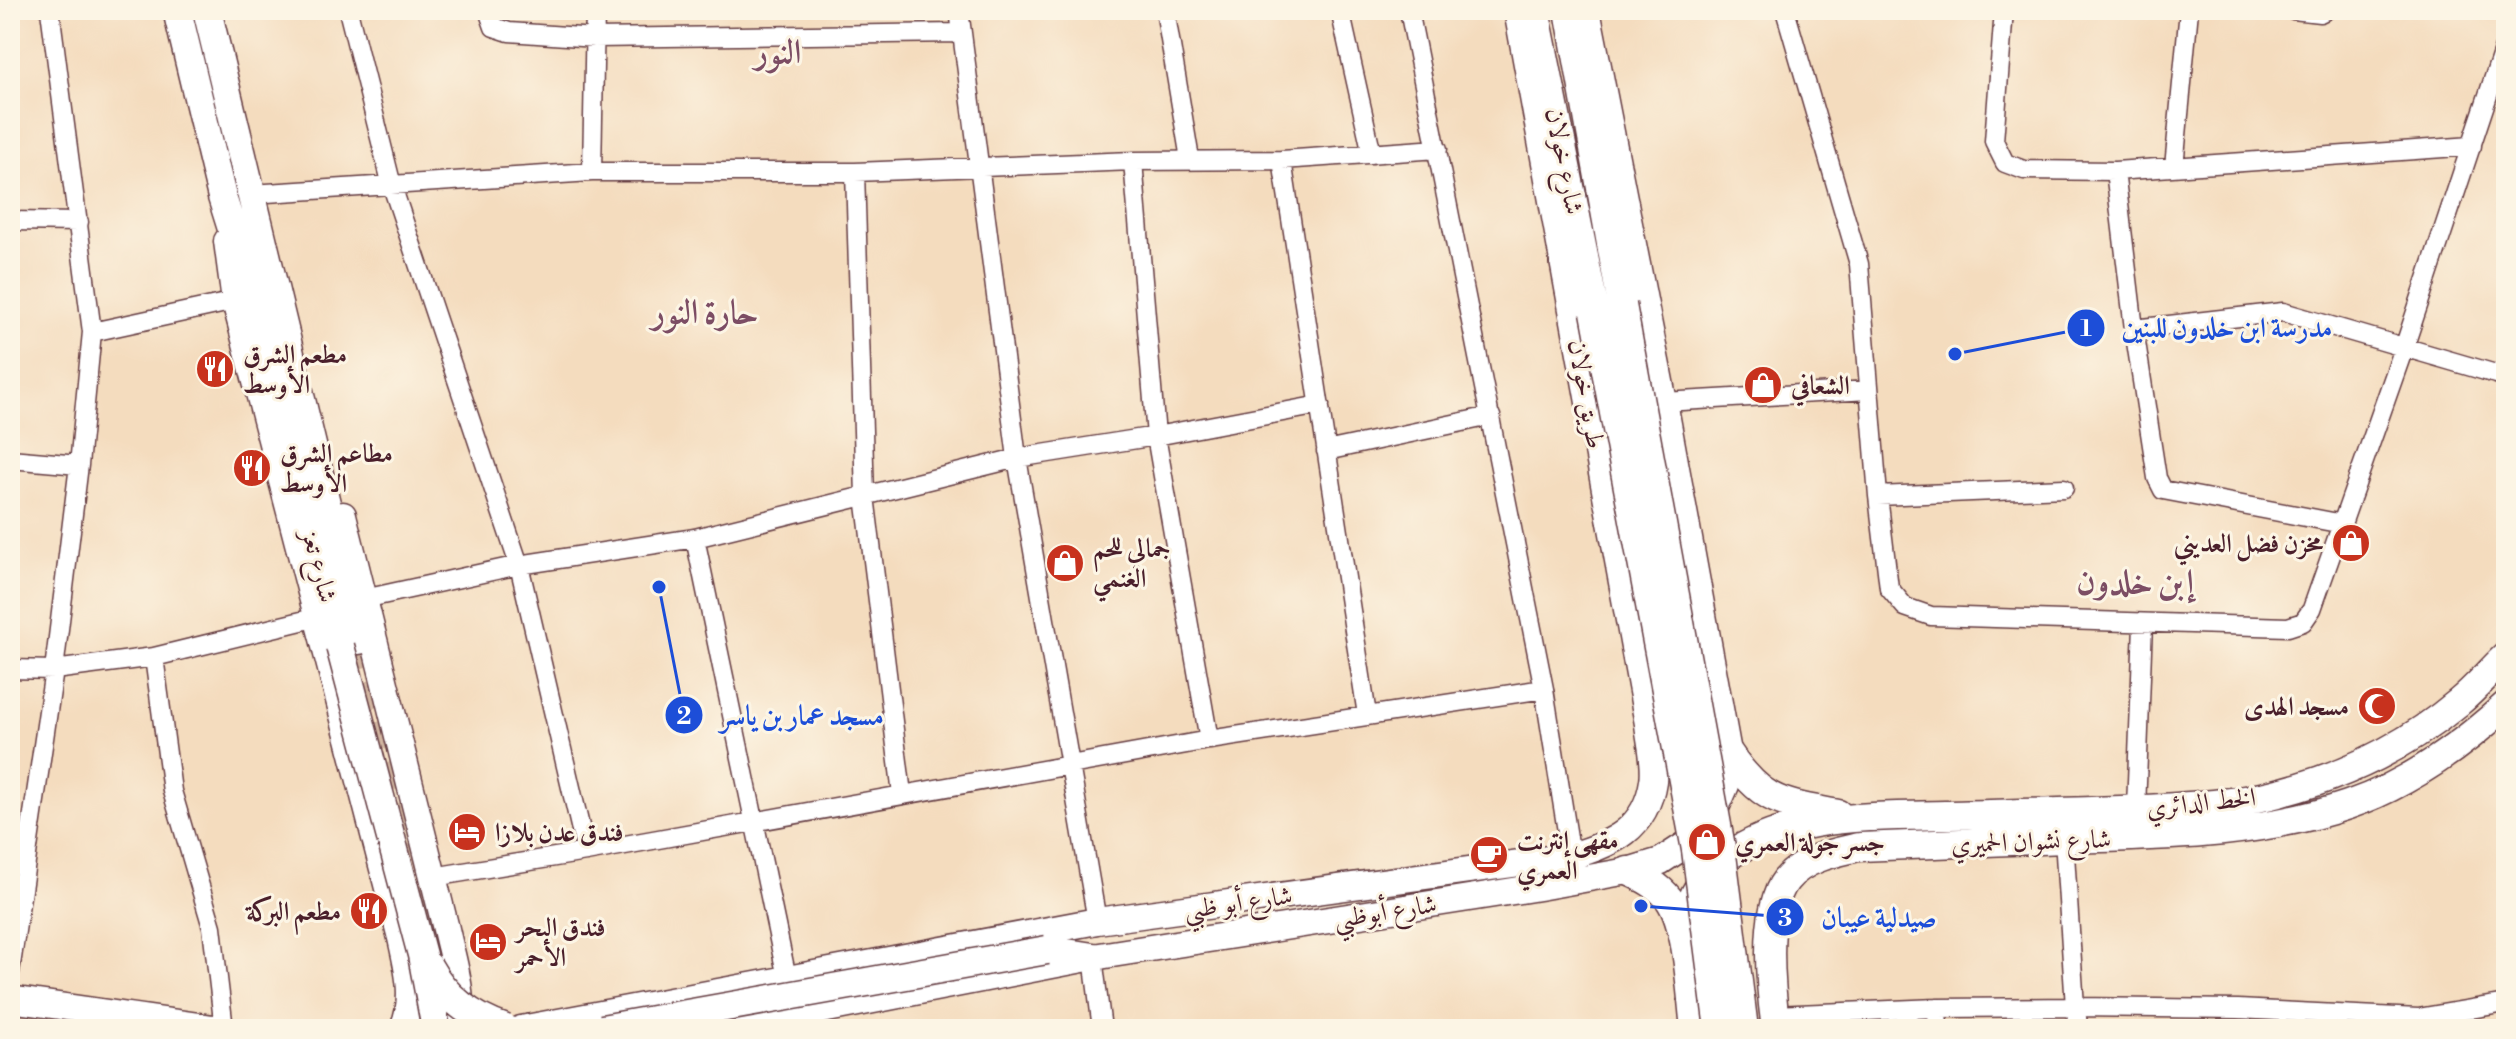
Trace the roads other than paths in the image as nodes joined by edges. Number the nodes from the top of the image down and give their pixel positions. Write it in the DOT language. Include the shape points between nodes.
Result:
graph roads {
  1 [pos="50,10"];
  2 [pos="177,10"];
  3 [pos="207,10"];
  4 [pos="348,10"];
  5 [pos="488,10"];
  6 [pos="595,10"];
  7 [pos="959,10"];
  8 [pos="1165,10"];
  9 [pos="1340,10"];
  10 [pos="1409,10"];
  11 [pos="1517,10"];
  12 [pos="1535,10"];
  13 [pos="1569,10"];
  14 [pos="1587,10"];
  15 [pos="1785,10"];
  16 [pos="2004,10"];
  17 [pos="2189,10"];
  18 [pos="2293,10"];
  19 [pos="2326,10"];
  20 [pos="961,33"];
  21 [pos="595,38"];
  22 [pos="2506,41"];
  23 [pos="2472,146"];
  24 [pos="1438,149"];
  25 [pos="1372,154"];
  26 [pos="1190,159"];
  27 [pos="1282,160"];
  28 [pos="1133,161"];
  29 [pos="978,166"];
  30 [pos="2174,167"];
  31 [pos="2115,171"];
  32 [pos="592,172"];
  33 [pos="855,172"];
  34 [pos="392,186"];
  35 [pos="251,194"];
  36 [pos="222,197"];
  37 [pos="10,221"];
  38 [pos="79,222"];
  39 [pos="235,301"];
  40 [pos="1608,308"];
  41 [pos="2134,329"];
  42 [pos="92,332"];
  43 [pos="2404,348"];
  44 [pos="294,371"];
  45 [pos="2506,377"];
  46 [pos="1869,390"];
  47 [pos="1664,402"];
  48 [pos="1320,405"];
  49 [pos="1491,416"];
  50 [pos="1156,436"];
  51 [pos="1326,451"];
  52 [pos="1017,458"];
  53 [pos="10,459"];
  54 [pos="79,465"];
  55 [pos="2064,488"];
  56 [pos="865,496"];
  57 [pos="1878,496"];
  58 [pos="2343,524"];
  59 [pos="695,538"];
  60 [pos="519,565"];
  61 [pos="364,599"];
  62 [pos="318,617"];
  63 [pos="2143,624"];
  64 [pos="349,643"];
  65 [pos="2506,656"];
  66 [pos="154,657"];
  67 [pos="10,669"];
  68 [pos="54,670"];
  69 [pos="1544,689"];
  70 [pos="2506,705"];
  71 [pos="1721,714"];
  72 [pos="1367,715"];
  73 [pos="1648,724"];
  74 [pos="1209,740"];
  75 [pos="1728,752"];
  76 [pos="1071,764"];
  77 [pos="1654,778"];
  78 [pos="902,794"];
  79 [pos="2136,809"];
  80 [pos="1854,818"];
  81 [pos="755,821"];
  82 [pos="2064,839"];
  83 [pos="586,852"];
  84 [pos="1571,856"];
  85 [pos="1628,871"];
  86 [pos="1537,875"];
  87 [pos="433,877"];
  88 [pos="1097,921"];
  89 [pos="446,929"];
  90 [pos="1682,931"];
  91 [pos="412,947"];
  92 [pos="1093,957"];
  93 [pos="10,972"];
  94 [pos="787,978"];
  95 [pos="457,979"];
  96 [pos="10,999"];
  97 [pos="2506,1003"];
  98 [pos="2075,1007"];
  99 [pos="1937,1008"];
  100 [pos="2238,1009"];
  101 [pos="1774,1014"];
  102 [pos="628,1018"];
  103 [pos="1694,1019"];
  104 [pos="802,1022"];
  105 [pos="520,1028"];
  106 [pos="222,1029"];
  107 [pos="403,1029"];
  108 [pos="436,1029"];
  109 [pos="458,1029"];
  110 [pos="602,1029"];
  111 [pos="725,1029"];
  112 [pos="1102,1029"];
  113 [pos="1719,1029"];
  114 [pos="1744,1029"];
  115 [pos="1938,1029"];
  116 [pos="2079,1029"];
  117 [pos="2241,1029"];
  1 -- 38 [label="street"];
  2 -- 36 [label="main road, شارع تعز"];
  3 -- 35 [label="main road, شارع تعز"];
  4 -- 34 [label="street"];
  5 -- 21 [label="street" via="494,27 509,32"];
  6 -- 21 [label="street"];
  7 -- 20 [label="street"];
  8 -- 26 [label="street"];
  9 -- 25 [label="street"];
  10 -- 24 [label="street"];
  11 -- 73 [label="main road, طريق خولان"];
  12 -- 40 [label="main road, شارع خولان"];
  13 -- 40 [label="main road, شارع خولان"];
  14 -- 47 [label="main road"];
  15 -- 46 [label="street" via="1859,264"];
  16 -- 31 [label="street" via="1994,141 2005,163 2024,170"];
  17 -- 30 [label="street"];
  18 -- 19 [label="street"];
  20 -- 21 [label="street"];
  20 -- 29 [label="street"];
  21 -- 32 [label="street"];
  22 -- 23 [label="street"];
  23 -- 30 [label="street"];
  23 -- 43 [label="street"];
  24 -- 25 [label="street"];
  24 -- 49 [label="street"];
  25 -- 27 [label="street"];
  26 -- 27 [label="street"];
  26 -- 28 [label="street"];
  27 -- 48 [label="street"];
  28 -- 29 [label="street"];
  28 -- 50 [label="street"];
  29 -- 33 [label="street"];
  29 -- 52 [label="street"];
  30 -- 31 [label="street"];
  31 -- 41 [label="street"];
  32 -- 33 [label="street"];
  32 -- 34 [label="street"];
  33 -- 56 [label="street"];
  34 -- 35 [label="street"];
  34 -- 60 [label="street"];
  35 -- 44 [label="main road, شارع تعز"];
  36 -- 39 [label="main road"];
  36 -- 64 [label="main road, شارع تعز"];
  37 -- 38 [label="street"];
  38 -- 42 [label="street"];
  39 -- 42 [label="street"];
  39 -- 62 [label="main road"];
  40 -- 113 [label="main road, طريق خولان, bridge" via="1696,850"];
  40 -- 114 [label="main road, طريق خولان, bridge" via="1721,847"];
  41 -- 43 [label="street" via="2283,312"];
  41 -- 58 [label="street" via="2163,490"];
  42 -- 54 [label="street"];
  43 -- 45 [label="street"];
  43 -- 58 [label="street"];
  44 -- 61 [label="main road" via="340,502"];
  44 -- 64 [label="main road, شارع تعز"];
  46 -- 47 [label="street"];
  46 -- 57 [label="street"];
  47 -- 71 [label="main road"];
  48 -- 50 [label="street"];
  48 -- 51 [label="street"];
  49 -- 51 [label="street"];
  49 -- 69 [label="street"];
  50 -- 52 [label="street"];
  50 -- 74 [label="street"];
  51 -- 72 [label="street"];
  52 -- 56 [label="street"];
  52 -- 76 [label="street"];
  53 -- 54 [label="street"];
  54 -- 68 [label="street"];
  55 -- 57 [label="street"];
  56 -- 59 [label="street"];
  56 -- 78 [label="street"];
  57 -- 63 [label="street" via="1889,588 1905,607 1931,616"];
  58 -- 63 [label="street" via="2303,622 2288,627"];
  59 -- 60 [label="street"];
  59 -- 81 [label="street"];
  60 -- 61 [label="street"];
  60 -- 83 [label="street"];
  61 -- 87 [label="main road"];
  62 -- 66 [label="street"];
  62 -- 91 [label="main road"];
  63 -- 79 [label="street"];
  64 -- 91 [label="main road, شارع تعز, bridge"];
  65 -- 79 [label="main road, الخط الدائري" via="2459,702 2410,738 2346,771 2281,793"];
  66 -- 68 [label="street"];
  66 -- 106 [label="street" via="172,791 212,927"];
  67 -- 68 [label="street"];
  68 -- 93 [label="street"];
  69 -- 72 [label="street"];
  69 -- 84 [label="street"];
  70 -- 82 [label="main road, شارع نشوان الحميري" via="2469,738 2410,777 2350,804 2286,822 2219,831"];
  71 -- 73 [label="main road"];
  71 -- 75 [label="main road"];
  72 -- 74 [label="street"];
  73 -- 77 [label="main road, طريق خولان"];
  74 -- 76 [label="street"];
  75 -- 80 [label="main road" via="1762,792 1787,804"];
  75 -- 85 [label="main road, شارع أبوظبي" via="1726,785 1712,817 1690,842 1661,861"];
  76 -- 78 [label="street"];
  76 -- 88 [label="street"];
  77 -- 84 [label="main road, شارع أبو ظبي" via="1646,805 1629,831 1603,847"];
  78 -- 81 [label="street"];
  79 -- 80 [label="main road, الخط الدائري"];
  80 -- 90 [label="main road" via="1755,840 1717,864 1692,896"];
  81 -- 83 [label="street"];
  81 -- 94 [label="street"];
  82 -- 98 [label="street"];
  82 -- 101 [label="main road, شارع نشوان الحميري" via="1859,847 1803,865 1784,882 1775,906 1770,965"];
  83 -- 87 [label="street"];
  84 -- 86 [label="main road, شارع أبو ظبي"];
  85 -- 86 [label="main road, شارع أبوظبي"];
  85 -- 90 [label="main road" via="1652,882 1670,901"];
  86 -- 88 [label="main road, شارع أبو ظبي"];
  86 -- 92 [label="main road, شارع أبوظبي"];
  87 -- 89 [label="main road"];
  88 -- 94 [label="main road, شارع أبو ظبي"];
  89 -- 91 [label="main road" via="438,951 424,956 409,951"];
  89 -- 95 [label="main road"];
  90 -- 103 [label="main road"];
  91 -- 105 [label="main road, bridge" via="456,1001 472,1013"];
  91 -- 107 [label="main road" via="410,1013"];
  91 -- 108 [label="main road, شارع تعز, bridge"];
  92 -- 104 [label="main road, شارع أبوظبي"];
  92 -- 110 [label="main road, bridge" via="1047,950"];
  92 -- 112 [label="street"];
  94 -- 102 [label="main road, شارع أبو ظبي"];
  95 -- 105 [label="main road" via="469,997"];
  95 -- 109 [label="main road"];
  96 -- 106 [label="main road"];
  97 -- 100 [label="street" via="2418,1018"];
  98 -- 99 [label="street"];
  98 -- 100 [label="street"];
  98 -- 116 [label="street"];
  99 -- 101 [label="street"];
  99 -- 115 [label="street"];
  100 -- 117 [label="street"];
  101 -- 103 [label="main road"];
  102 -- 105 [label="main road, شارع أبو ظبي"];
  104 -- 111 [label="main road, شارع أبوظبي"];
}
